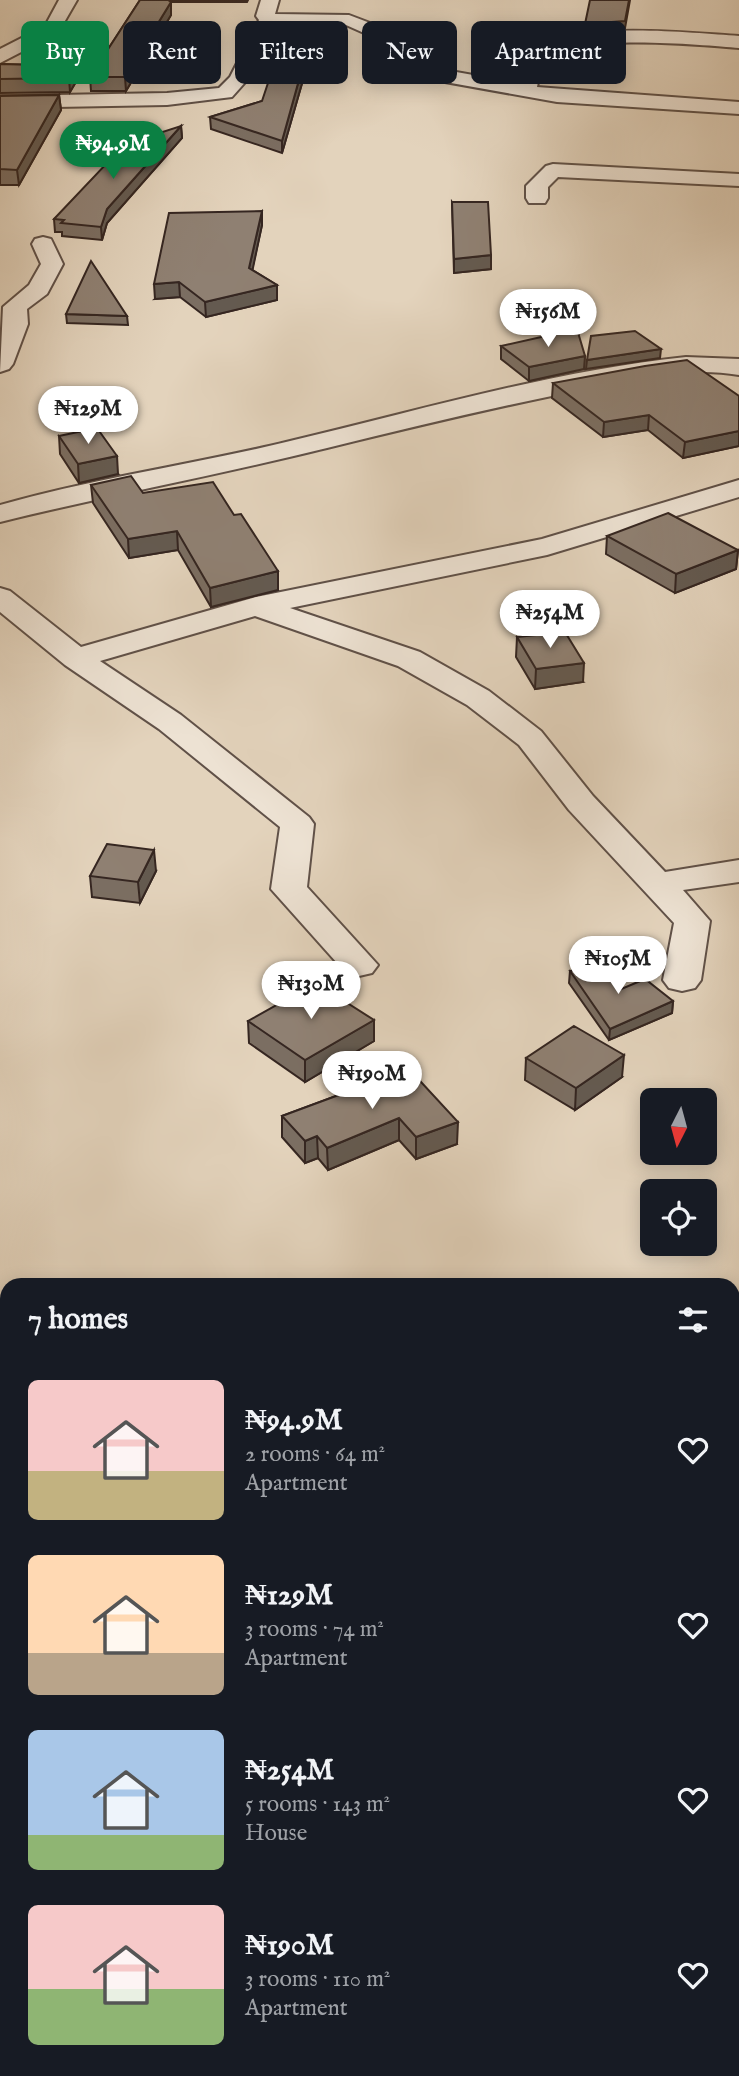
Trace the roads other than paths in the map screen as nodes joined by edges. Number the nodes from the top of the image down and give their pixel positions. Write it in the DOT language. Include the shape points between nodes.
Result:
graph roads {
  1 [pos="68,0"];
  2 [pos="269,10"];
  3 [pos="739,41"];
  4 [pos="0,57"];
  5 [pos="526,91"];
  6 [pos="0,102"];
  7 [pos="739,108"];
  8 [pos="739,180"];
  9 [pos="537,198"];
  10 [pos="43,244"];
  11 [pos="0,364"];
  12 [pos="739,367"];
  13 [pos="739,488"];
  14 [pos="0,514"];
  15 [pos="0,597"];
  16 [pos="256,606"];
  17 [pos="76,658"];
  18 [pos="739,871"];
  19 [pos="657,884"];
  20 [pos="359,965"];
  21 [pos="682,980"];
  1 -- 4 [label="street" via="52,29"];
  2 -- 5 [label="street" via="349,20 372,30 375,48 406,69"];
  2 -- 6 [label="street" via="238,79 225,93 167,99"];
  3 -- 5 [label="street" via="588,39 554,45 538,57"];
  5 -- 7 [label="street"];
  8 -- 9 [label="street" via="553,170 537,186"];
  10 -- 11 [label="street" via="52,264 39,289 15,307 16,324"];
  12 -- 14 [label="street" via="711,364 640,371 526,391"];
  13 -- 16 [label="street" via="547,546"];
  15 -- 17 [label="street"];
  16 -- 17 [label="street"];
  16 -- 19 [label="street" via="409,659 478,698 530,738 581,803"];
  17 -- 20 [label="street" via="170,722 297,824 289,889"];
  18 -- 19 [label="street"];
  19 -- 21 [label="street" via="692,921"];
}
